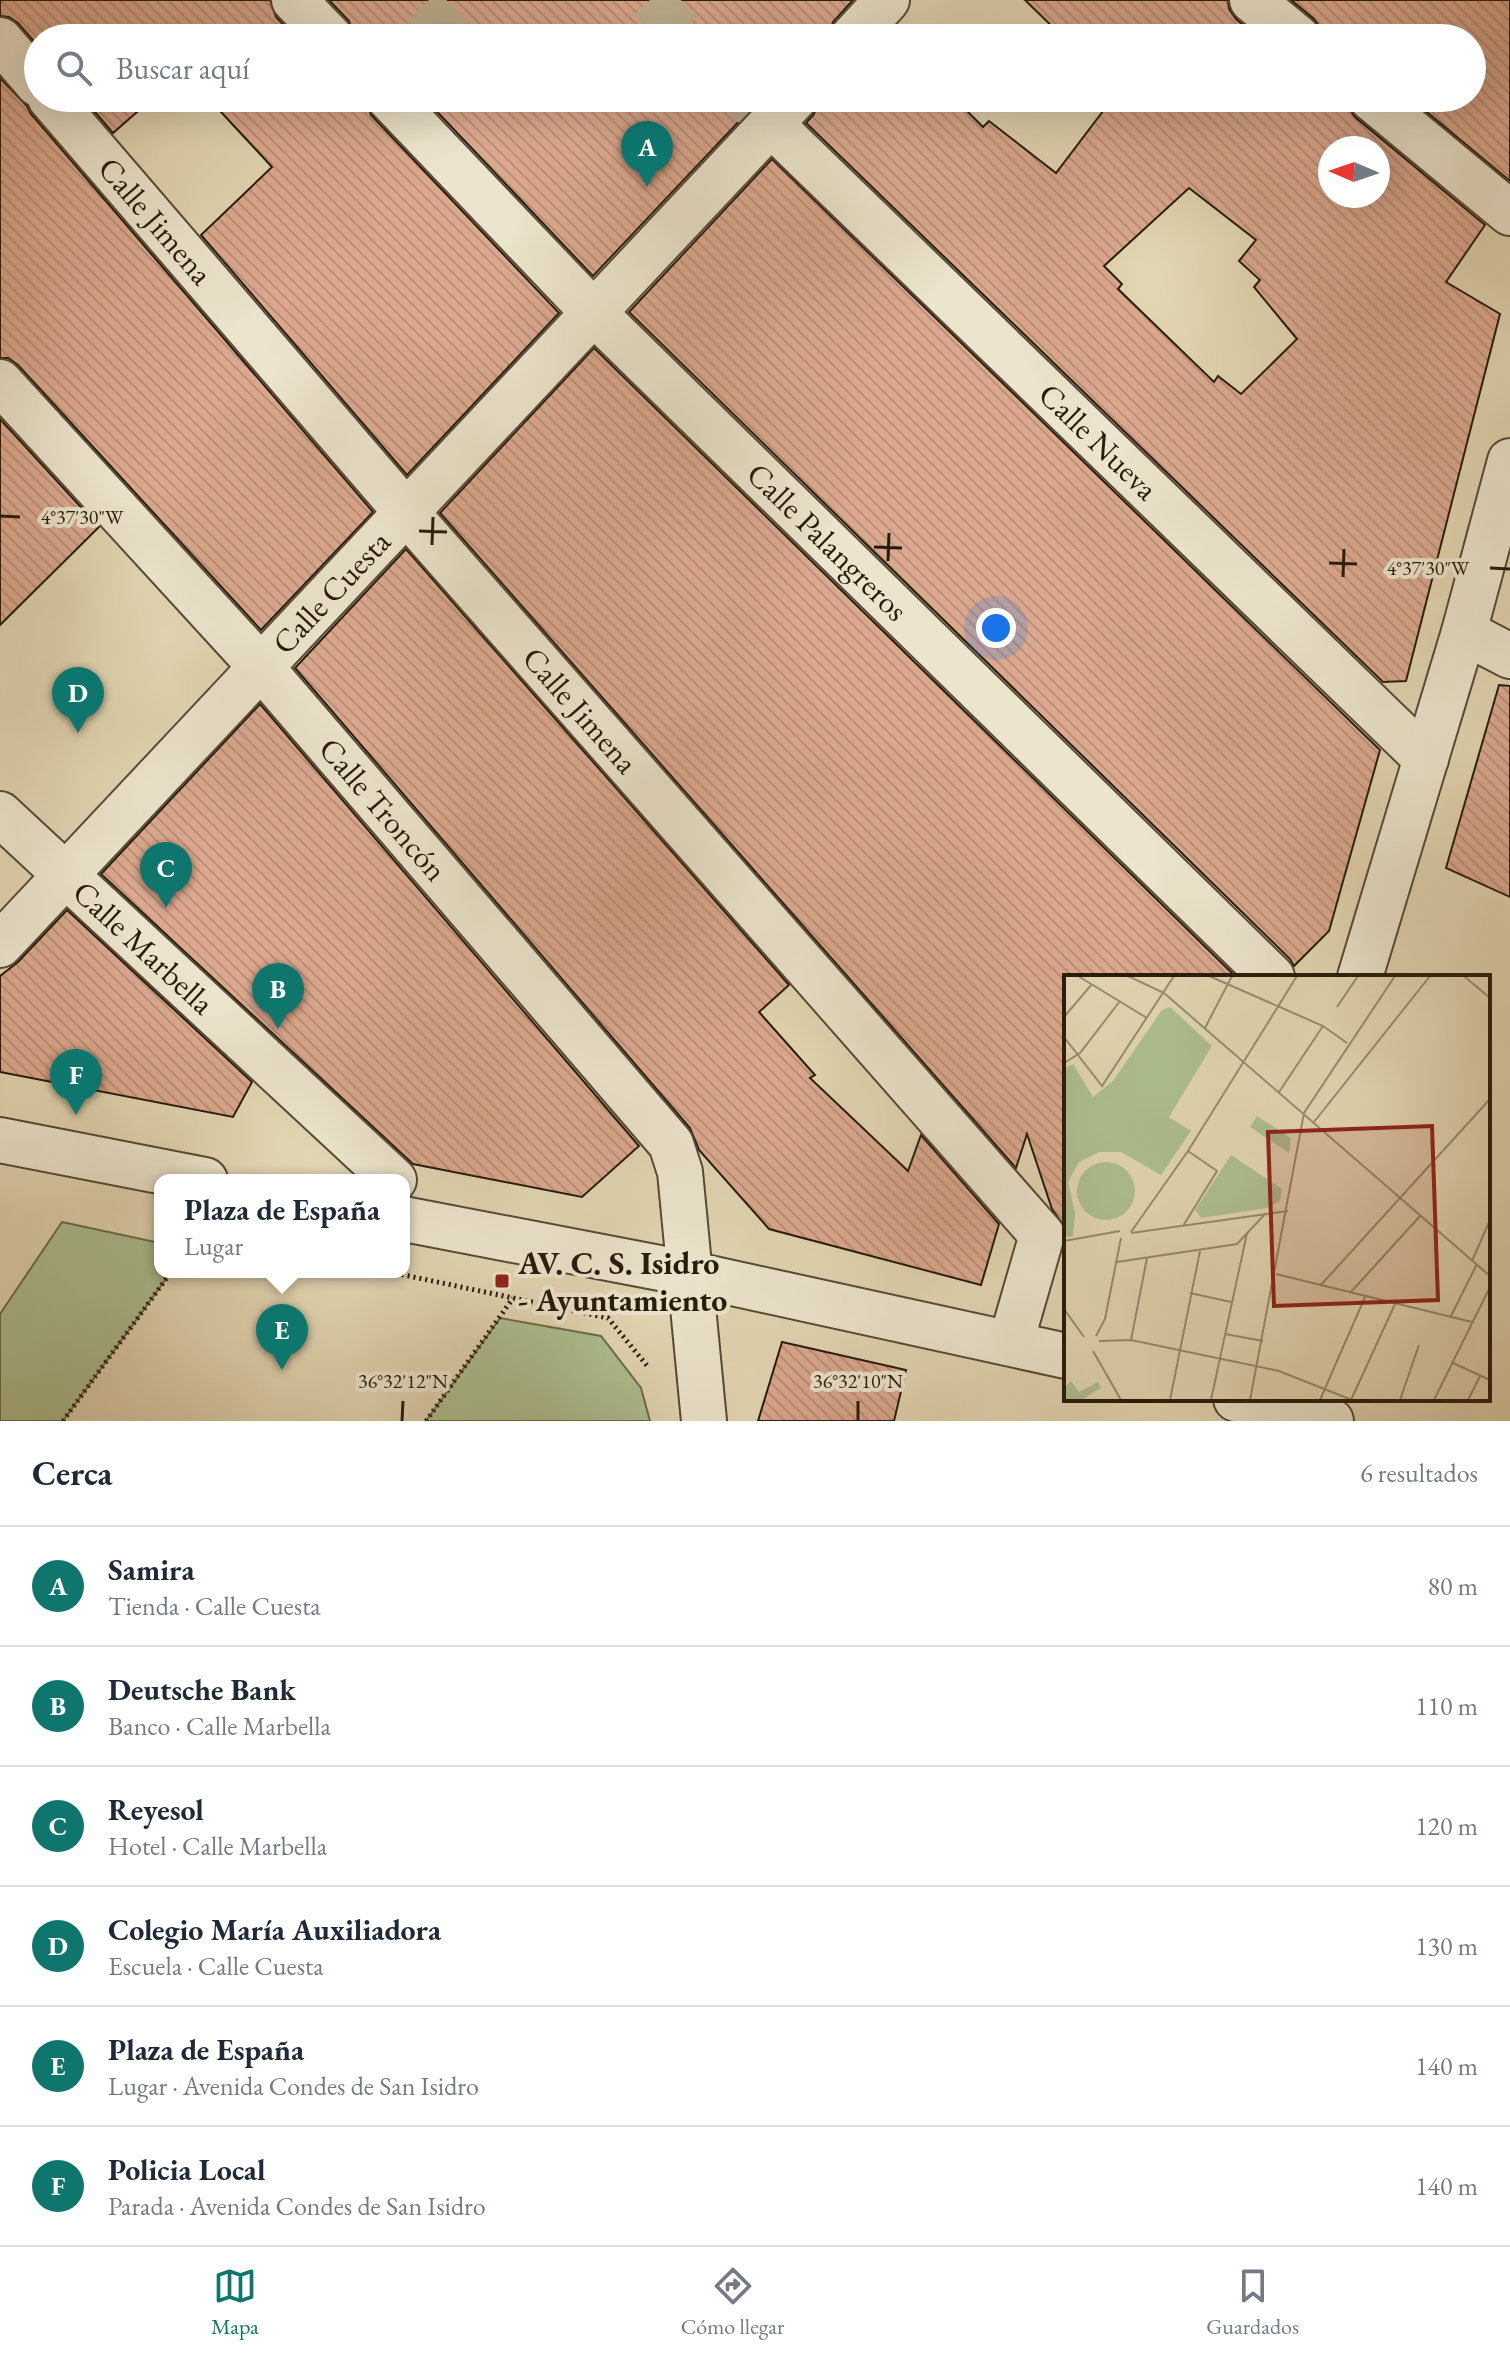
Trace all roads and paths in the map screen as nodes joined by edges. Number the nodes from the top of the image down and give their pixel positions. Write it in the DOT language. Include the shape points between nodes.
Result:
graph roads {
  1 [pos="294,0"];
  2 [pos="887,0"];
  3 [pos="1252,0"];
  4 [pos="317,24"];
  5 [pos="865,24"];
  6 [pos="1281,24"];
  7 [pos="0,40"];
  8 [pos="24,68"];
  9 [pos="62,112"];
  10 [pos="402,112"];
  11 [pos="782,112"];
  12 [pos="784,112"];
  13 [pos="1388,112"];
  14 [pos="1510,213"];
  15 [pos="594,313"];
  16 [pos="0,382"];
  17 [pos="1510,461"];
  18 [pos="406,512"];
  19 [pos="1464,632"];
  20 [pos="1510,656"];
  21 [pos="261,667"];
  22 [pos="1426,759"];
  23 [pos="0,814"];
  24 [pos="66,875"];
  25 [pos="0,945"];
  26 [pos="1270,975"];
  27 [pos="1361,975"];
  28 [pos="0,1140"];
  29 [pos="174,1174"];
  30 [pos="388,1174"];
  31 [pos="410,1199"];
  32 [pos="424,1223"];
  33 [pos="1054,1224"];
  34 [pos="691,1274"];
  35 [pos="410,1276"];
  36 [pos="167,1278"];
  37 [pos="513,1298"];
  38 [pos="1011,1342"];
  39 [pos="1064,1355"];
  40 [pos="653,1372"];
  41 [pos="1245,1401"];
  42 [pos="63,1421"];
  43 [pos="426,1421"];
  44 [pos="704,1421"];
  45 [pos="1331,1421"];
  1 -- 4 [label="street"];
  2 -- 5 [label="street"];
  3 -- 6 [label="street"];
  7 -- 8 [label="street"];
  9 -- 18 [label="street, Calle Jimena"];
  10 -- 15 [label="street, Calle Palangreros"];
  11 -- 15 [label="street, Calle Cuesta"];
  12 -- 22 [label="street, Calle Nueva"];
  13 -- 14 [label="street"];
  15 -- 18 [label="street, Calle Cuesta"];
  15 -- 26 [label="street, Calle Palangreros"];
  16 -- 21 [label="street, Calle Troncón"];
  17 -- 19 [label="street"];
  18 -- 21 [label="street, Calle Cuesta"];
  18 -- 33 [label="street, Calle Jimena"];
  19 -- 20 [label="street"];
  19 -- 22 [label="street"];
  21 -- 24 [label="street, Calle Cuesta"];
  21 -- 34 [label="street, Calle Troncón" via="671,1144 680,1172"];
  22 -- 27 [label="street"];
  23 -- 24 [label="street, Calle Marbella"];
  24 -- 25 [label="street, Calle Cuesta"];
  24 -- 30 [label="street, Calle Marbella"];
  28 -- 29 [label="street"];
  31 -- 32 [label="street"];
  32 -- 34 [label="street"];
  33 -- 38 [label="street, Calle Jimena"];
  34 -- 38 [label="street"];
  34 -- 44 [label="street, Calle Troncón"];
  35 -- 37 [label="path"];
  36 -- 42 [label="path"];
  37 -- 40 [label="path" via="608,1318"];
  37 -- 43 [label="path"];
  38 -- 39 [label="street"];
  41 -- 45 [label="street"];
}
